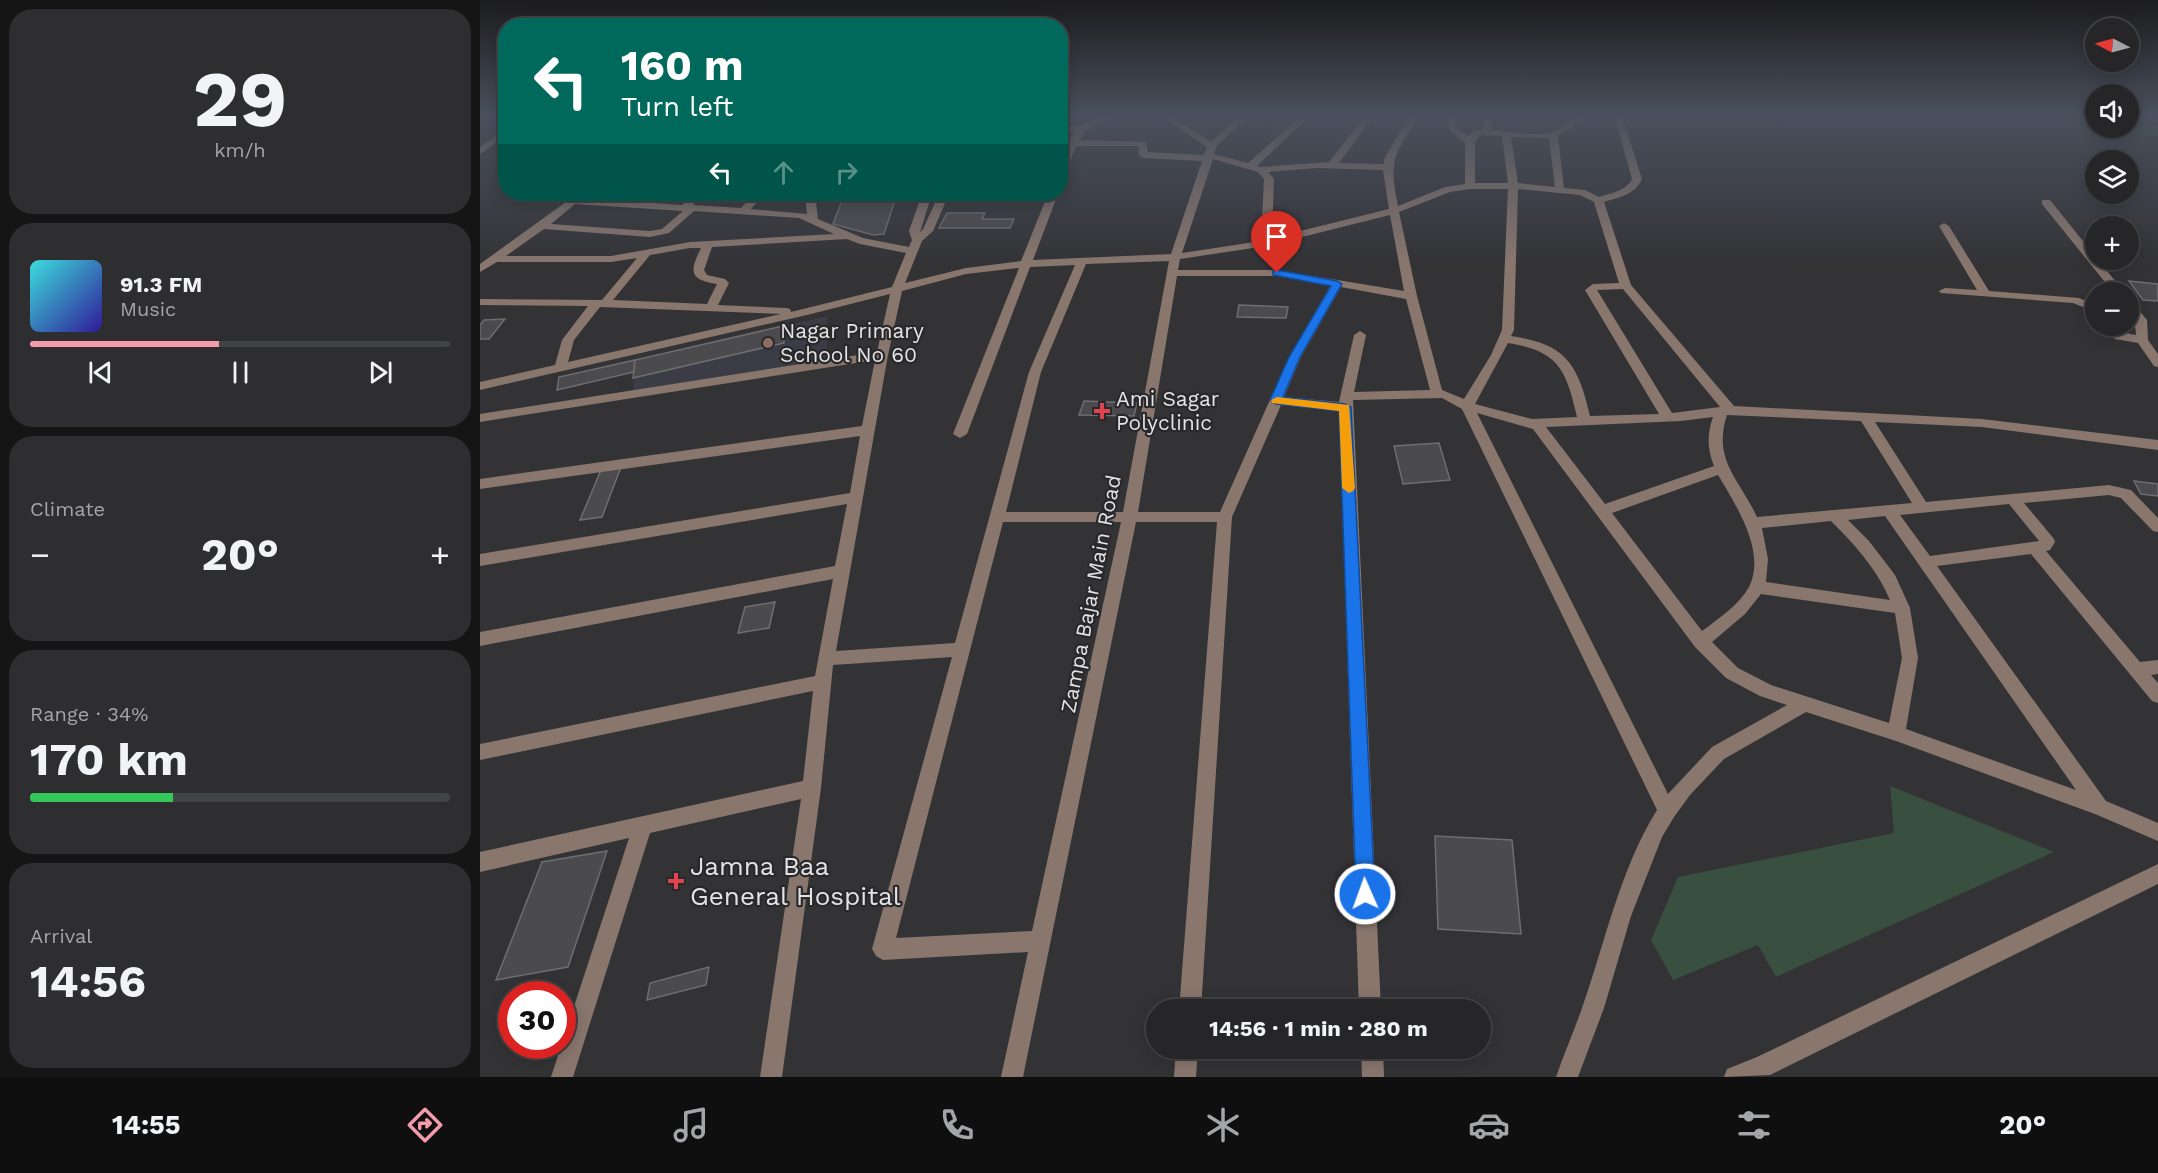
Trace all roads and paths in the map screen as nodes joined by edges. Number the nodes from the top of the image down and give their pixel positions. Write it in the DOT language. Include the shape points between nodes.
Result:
graph roads {
  1 [pos="1206,165"];
  2 [pos="1245,165"];
  3 [pos="1301,165"];
  4 [pos="1339,165"];
  5 [pos="1470,165"];
  6 [pos="1510,165"];
  7 [pos="1556,165"];
  8 [pos="1633,165"];
  9 [pos="1250,167"];
  10 [pos="1387,167"];
  11 [pos="1262,170"];
  12 [pos="1470,186"];
  13 [pos="1513,186"];
  14 [pos="1560,191"];
  15 [pos="1598,200"];
  16 [pos="573,201"];
  17 [pos="602,201"];
  18 [pos="623,201"];
  19 [pos="692,201"];
  20 [pos="753,201"];
  21 [pos="811,201"];
  22 [pos="925,201"];
  23 [pos="941,201"];
  24 [pos="1050,201"];
  25 [pos="2046,202"];
  26 [pos="620,204"];
  27 [pos="688,208"];
  28 [pos="744,211"];
  29 [pos="1394,211"];
  30 [pos="813,219"];
  31 [pos="542,226"];
  32 [pos="1944,226"];
  33 [pos="847,236"];
  34 [pos="917,240"];
  35 [pos="1266,243"];
  36 [pos="708,244"];
  37 [pos="648,251"];
  38 [pos="912,251"];
  39 [pos="1175,257"];
  40 [pos="495,259"];
  41 [pos="1082,262"];
  42 [pos="1026,264"];
  43 [pos="480,269"];
  44 [pos="1172,273"];
  45 [pos="2111,282"];
  46 [pos="1337,284"];
  47 [pos="1626,286"];
  48 [pos="897,289"];
  49 [pos="1945,291"];
  50 [pos="1985,293"];
  51 [pos="1411,296"];
  52 [pos="480,302"];
  53 [pos="601,303"];
  54 [pos="2085,304"];
  55 [pos="711,308"];
  56 [pos="807,312"];
  57 [pos="2139,320"];
  58 [pos="1360,335"];
  59 [pos="2119,336"];
  60 [pos="1504,339"];
  61 [pos="2142,340"];
  62 [pos="882,355"];
  63 [pos="2158,363"];
  64 [pos="561,368"];
  65 [pos="480,386"];
  66 [pos="1437,394"];
  67 [pos="1276,400"];
  68 [pos="1346,402"];
  69 [pos="1467,406"];
  70 [pos="1726,411"];
  71 [pos="1668,417"];
  72 [pos="1865,417"];
  73 [pos="480,418"];
  74 [pos="1584,420"];
  75 [pos="1532,423"];
  76 [pos="868,430"];
  77 [pos="960,434"];
  78 [pos="2156,447"];
  79 [pos="1720,470"];
  80 [pos="480,484"];
  81 [pos="856,497"];
  82 [pos="2013,499"];
  83 [pos="1922,507"];
  84 [pos="1602,510"];
  85 [pos="1888,510"];
  86 [pos="1130,515"];
  87 [pos="1835,516"];
  88 [pos="996,517"];
  89 [pos="1226,517"];
  90 [pos="1753,523"];
  91 [pos="2158,527"];
  92 [pos="2035,548"];
  93 [pos="480,560"];
  94 [pos="1926,562"];
  95 [pos="843,571"];
  96 [pos="1757,587"];
  97 [pos="1902,608"];
  98 [pos="480,639"];
  99 [pos="1701,642"];
  100 [pos="962,649"];
  101 [pos="826,658"];
  102 [pos="2158,667"];
  103 [pos="2136,669"];
  104 [pos="822,682"];
  105 [pos="2158,696"];
  106 [pos="1806,703"];
  107 [pos="1896,733"];
  108 [pos="480,752"];
  109 [pos="812,788"];
  110 [pos="2099,807"];
  111 [pos="1667,811"];
  112 [pos="642,827"];
  113 [pos="2158,832"];
  114 [pos="480,862"];
  115 [pos="2158,874"];
  116 [pos="1040,941"];
  117 [pos="1191,999"];
  118 [pos="1370,999"];
  119 [pos="1186,1059"];
  120 [pos="1372,1059"];
  121 [pos="1765,1072"];
  122 [pos="562,1077"];
  123 [pos="771,1077"];
  124 [pos="1012,1077"];
  125 [pos="1185,1077"];
  126 [pos="1373,1077"];
  127 [pos="1567,1077"];
  128 [pos="1735,1077"];
  1 -- 39 [label="street, Zampa Bajar Main Road"];
  2 -- 9 [label="street"];
  3 -- 11 [label="street"];
  4 -- 10 [label="street"];
  5 -- 12 [label="street"];
  6 -- 13 [label="street"];
  7 -- 14 [label="street"];
  8 -- 15 [label="street" via="1637,179 1632,188"];
  9 -- 11 [label="street"];
  10 -- 29 [label="street"];
  11 -- 35 [label="street" via="1269,179 1270,195"];
  12 -- 13 [label="street"];
  12 -- 29 [label="street" via="1448,189"];
  13 -- 14 [label="street"];
  13 -- 60 [label="street" via="1508,330"];
  14 -- 15 [label="street" via="1582,192"];
  15 -- 47 [label="street"];
  16 -- 31 [label="street"];
  17 -- 26 [label="street"];
  18 -- 26 [label="street"];
  19 -- 27 [label="street"];
  20 -- 28 [label="street"];
  21 -- 30 [label="street"];
  22 -- 34 [label="street" via="914,231"];
  23 -- 34 [label="street" via="928,231"];
  24 -- 42 [label="street"];
  25 -- 45 [label="street"];
  26 -- 27 [label="street"];
  27 -- 28 [label="street"];
  27 -- 31 [label="street" via="665,231 650,234"];
  28 -- 30 [label="street"];
  29 -- 35 [label="street"];
  29 -- 51 [label="street"];
  30 -- 33 [label="street"];
  31 -- 40 [label="street"];
  32 -- 50 [label="street"];
  33 -- 36 [label="street"];
  33 -- 38 [label="street"];
  34 -- 38 [label="street"];
  35 -- 39 [label="street"];
  36 -- 37 [label="street"];
  36 -- 55 [label="street" via="698,275 723,283"];
  37 -- 40 [label="street" via="593,260"];
  37 -- 53 [label="street"];
  38 -- 48 [label="street"];
  39 -- 41 [label="street"];
  39 -- 44 [label="street, Zampa Bajar Main Road"];
  40 -- 43 [label="street"];
  41 -- 42 [label="street"];
  41 -- 88 [label="street" via="1035,372"];
  42 -- 48 [label="street" via="966,271"];
  42 -- 77 [label="street"];
  44 -- 46 [label="street" via="1277,273"];
  44 -- 86 [label="street, Zampa Bajar Main Road"];
  46 -- 51 [label="street"];
  46 -- 67 [label="street" via="1295,357"];
  47 -- 70 [label="street"];
  47 -- 71 [label="street" via="1591,290"];
  48 -- 56 [label="street"];
  48 -- 62 [label="street"];
  49 -- 50 [label="street"];
  50 -- 54 [label="street" via="2075,300"];
  51 -- 66 [label="street"];
  52 -- 53 [label="street"];
  53 -- 55 [label="street"];
  53 -- 64 [label="street" via="565,342"];
  55 -- 56 [label="street"];
  56 -- 64 [label="street"];
  57 -- 61 [label="street" via="2144,327"];
  58 -- 68 [label="street"];
  59 -- 61 [label="street"];
  60 -- 69 [label="street"];
  60 -- 74 [label="street" via="1552,352 1576,387"];
  61 -- 63 [label="street"];
  62 -- 73 [label="street"];
  62 -- 76 [label="street"];
  64 -- 65 [label="street"];
  66 -- 68 [label="street"];
  66 -- 69 [label="street"];
  67 -- 68 [label="street"];
  67 -- 89 [label="street"];
  68 -- 118 [label="street"];
  69 -- 75 [label="street"];
  69 -- 111 [label="street"];
  70 -- 71 [label="street"];
  70 -- 72 [label="street"];
  70 -- 79 [label="street" via="1716,423 1715,450"];
  71 -- 74 [label="street"];
  72 -- 78 [label="street" via="1982,423"];
  72 -- 83 [label="street"];
  74 -- 75 [label="street"];
  75 -- 84 [label="street"];
  76 -- 80 [label="street"];
  76 -- 81 [label="street"];
  79 -- 84 [label="street"];
  79 -- 90 [label="street"];
  81 -- 93 [label="street"];
  81 -- 95 [label="street"];
  82 -- 83 [label="street"];
  82 -- 91 [label="street" via="2117,490 2126,494"];
  82 -- 92 [label="street" via="2047,542"];
  83 -- 85 [label="street"];
  84 -- 99 [label="street"];
  85 -- 87 [label="street"];
  85 -- 94 [label="street"];
  86 -- 88 [label="street"];
  86 -- 89 [label="street"];
  86 -- 116 [label="street, Zampa Bajar Main Road"];
  87 -- 90 [label="street"];
  87 -- 97 [label="street" via="1864,545 1889,579"];
  88 -- 100 [label="street"];
  89 -- 117 [label="street"];
  90 -- 96 [label="street" via="1761,564"];
  92 -- 94 [label="street"];
  92 -- 103 [label="street"];
  94 -- 110 [label="street"];
  95 -- 98 [label="street"];
  95 -- 101 [label="street"];
  96 -- 97 [label="street"];
  96 -- 99 [label="street" via="1744,604"];
  97 -- 107 [label="street" via="1910,658"];
  99 -- 106 [label="street" via="1732,673 1766,691"];
  100 -- 101 [label="street"];
  100 -- 116 [label="street" via="883,949"];
  101 -- 104 [label="street"];
  102 -- 103 [label="street"];
  103 -- 105 [label="street"];
  104 -- 108 [label="street"];
  104 -- 109 [label="street"];
  106 -- 107 [label="street"];
  106 -- 111 [label="street" via="1718,753"];
  107 -- 110 [label="street"];
  109 -- 112 [label="street"];
  109 -- 123 [label="street"];
  110 -- 113 [label="street"];
  111 -- 127 [label="street" via="1654,832 1621,916"];
  112 -- 114 [label="street"];
  112 -- 122 [label="street"];
  115 -- 121 [label="street"];
  116 -- 124 [label="street, Zampa Bajar Main Road"];
  119 -- 125 [label="street"];
  120 -- 126 [label="street"];
  121 -- 128 [label="street"];
}
